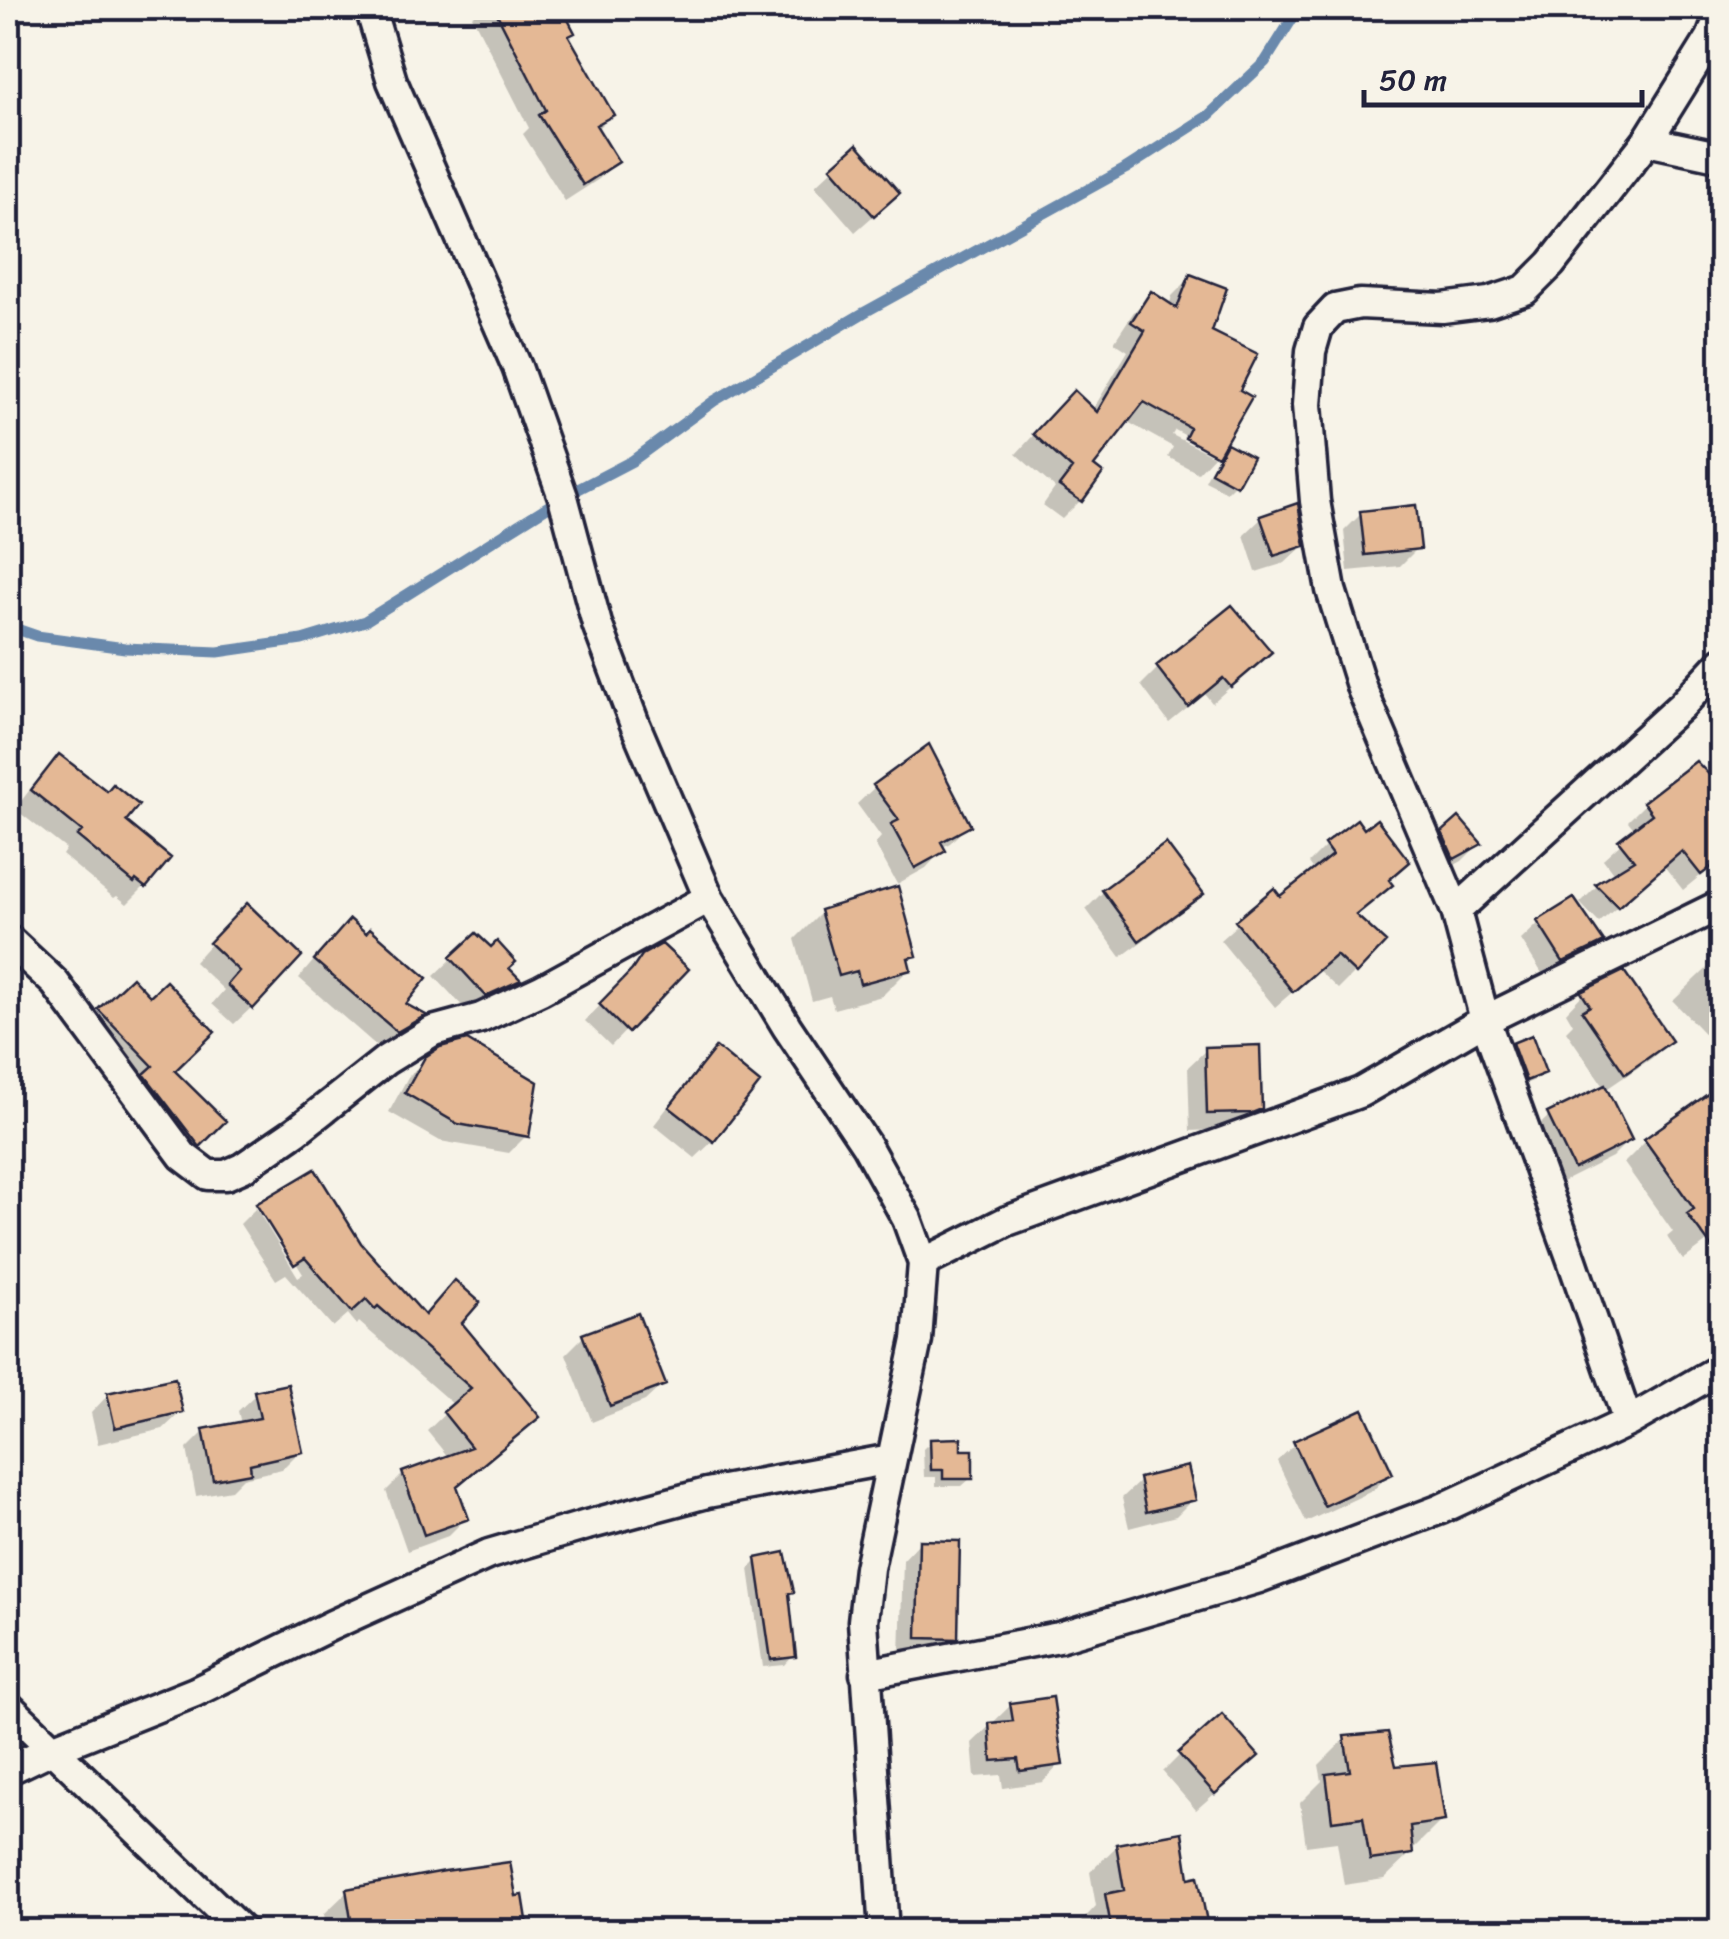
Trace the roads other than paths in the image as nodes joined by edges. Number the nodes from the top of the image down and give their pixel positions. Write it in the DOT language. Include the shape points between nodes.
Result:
graph roads {
  1 [pos="370,8"];
  2 [pos="1722,9"];
  3 [pos="1647,141"];
  4 [pos="1722,158"];
  5 [pos="1722,662"];
  6 [pos="709,898"];
  7 [pos="1722,904"];
  8 [pos="1456,912"];
  9 [pos="8,939"];
  10 [pos="1485,1020"];
  11 [pos="923,1263"];
  12 [pos="1722,1368"];
  13 [pos="1628,1422"];
  14 [pos="890,1459"];
  15 [pos="865,1674"];
  16 [pos="8,1706"];
  17 [pos="52,1749"];
  18 [pos="8,1770"];
  19 [pos="243,1932"];
  20 [pos="884,1932"];
  1 -- 6 [label="street" via="392,81 516,368 563,497 597,624"];
  2 -- 3 [label="street"];
  3 -- 4 [label="street"];
  3 -- 8 [label="street" via="1525,290 1442,308 1336,309 1318,327 1311,351 1307,406 1315,502 1331,590 1362,689"];
  5 -- 8 [label="street"];
  6 -- 9 [label="street" via="542,990 433,1031 226,1174 208,1175 183,1156 55,983"];
  6 -- 11 [label="street" via="866,1145"];
  7 -- 10 [label="street"];
  8 -- 10 [label="street"];
  10 -- 11 [label="street" via="1361,1092 1007,1221"];
  10 -- 13 [label="street"];
  11 -- 14 [label="street" via="918,1340"];
  12 -- 13 [label="street"];
  13 -- 15 [label="street" via="1441,1509 1259,1578 1060,1637"];
  14 -- 15 [label="street" via="869,1568"];
  14 -- 17 [label="street" via="707,1493 489,1554 196,1692"];
  15 -- 20 [label="street"];
  16 -- 17 [label="street"];
  17 -- 18 [label="street"];
  17 -- 19 [label="street"];
}
